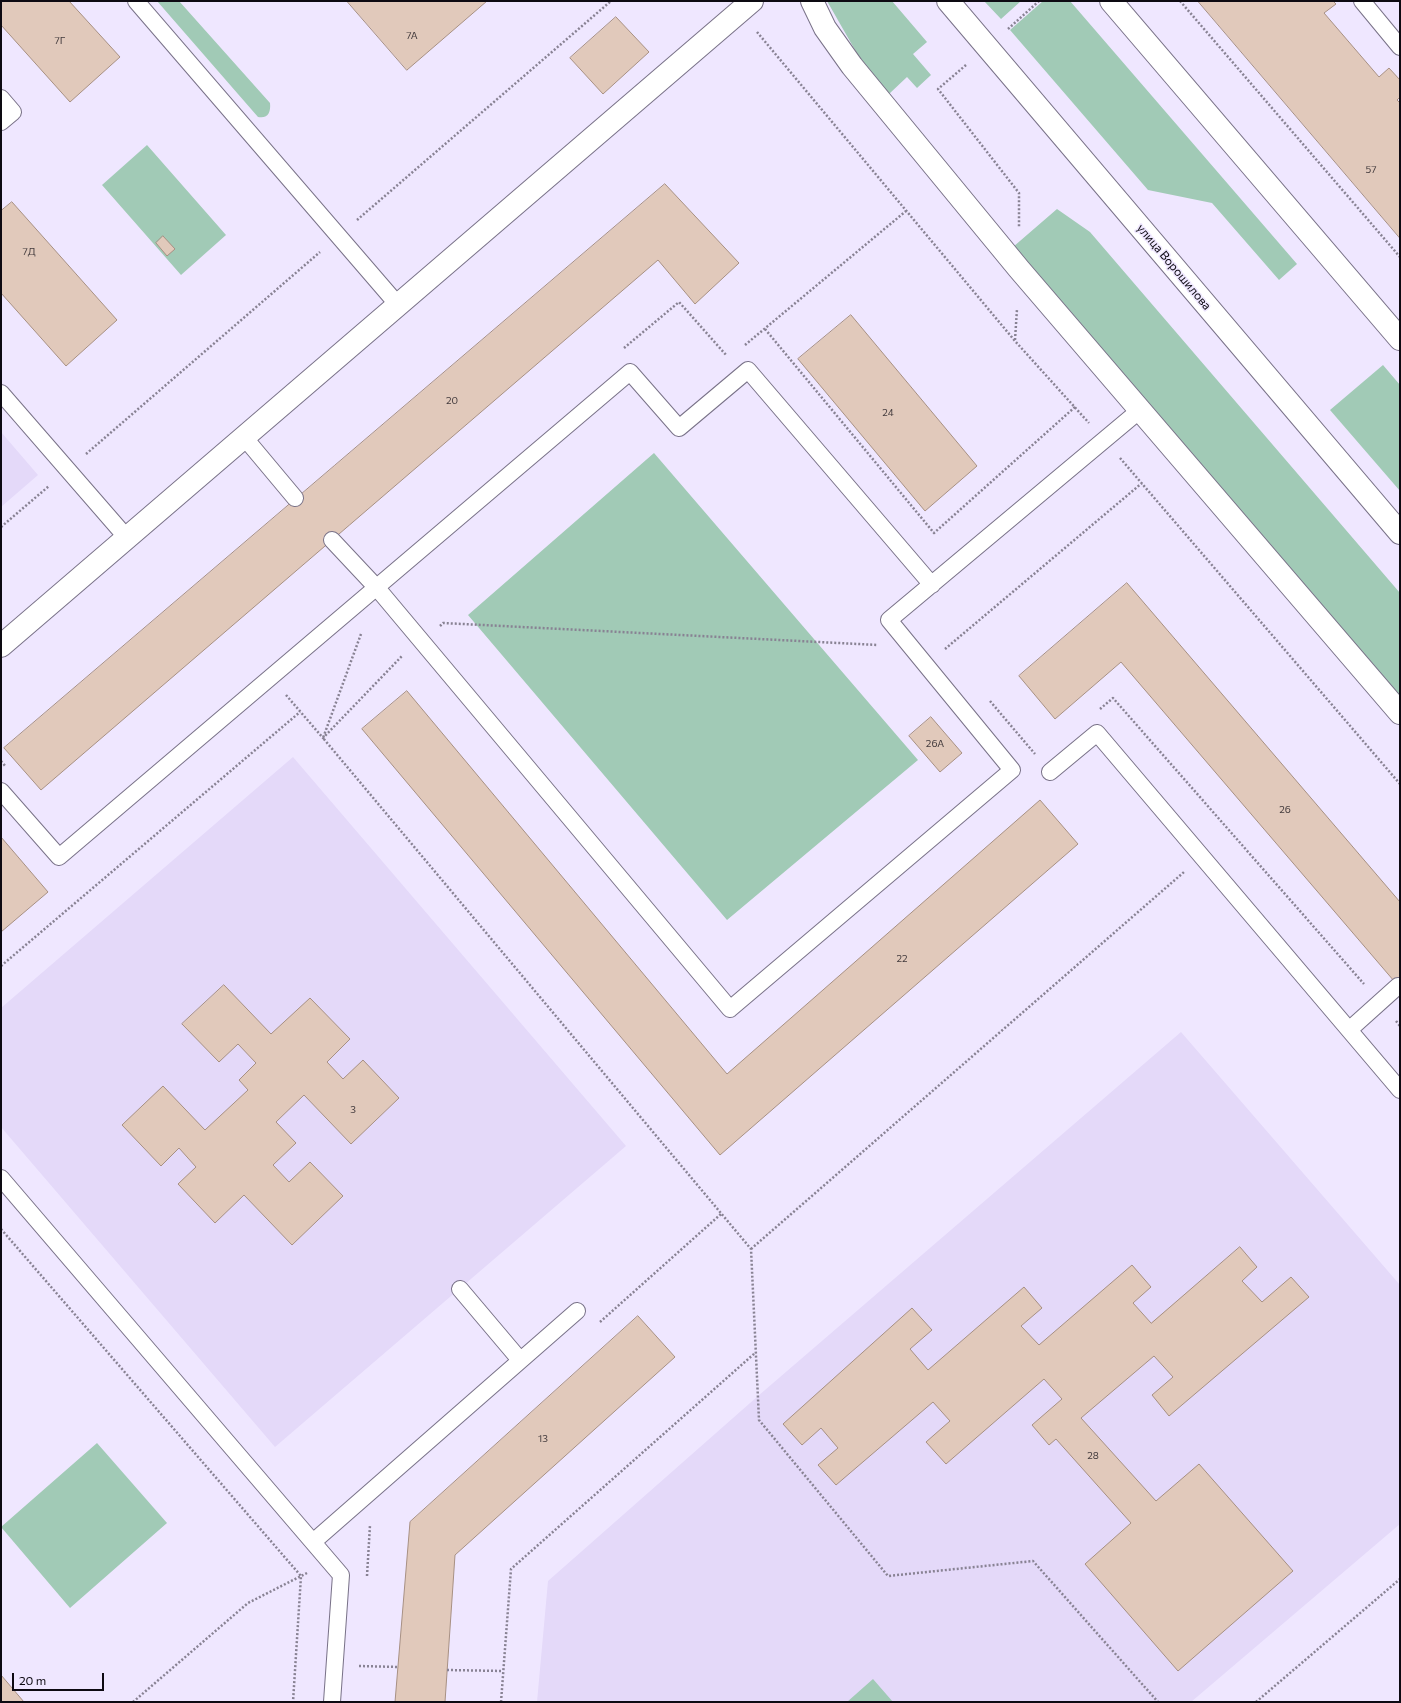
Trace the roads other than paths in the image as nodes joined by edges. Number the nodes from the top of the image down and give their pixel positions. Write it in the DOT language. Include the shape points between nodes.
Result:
graph roads {
  1 [pos="136,1"];
  2 [pos="812,1"];
  3 [pos="948,1"];
  4 [pos="1111,1"];
  5 [pos="1362,1"];
  6 [pos="745,7"];
  7 [pos="1400,47"];
  8 [pos="1,98"];
  9 [pos="1,122"];
  10 [pos="398,305"];
  11 [pos="1400,339"];
  12 [pos="1,393"];
  13 [pos="1140,410"];
  14 [pos="244,438"];
  15 [pos="295,498"];
  16 [pos="1400,533"];
  17 [pos="127,538"];
  18 [pos="332,540"];
  19 [pos="932,585"];
  20 [pos="377,588"];
  21 [pos="1,646"];
  22 [pos="1400,713"];
  23 [pos="1050,772"];
  24 [pos="1,791"];
  25 [pos="1398,986"];
  26 [pos="1349,1030"];
  27 [pos="1400,1090"];
  28 [pos="1,1178"];
  29 [pos="460,1289"];
  30 [pos="577,1311"];
  31 [pos="520,1360"];
  32 [pos="313,1542"];
  33 [pos="332,1702"];
  1 -- 10 [label="lane"];
  2 -- 13 [label="street" via="825,28 852,66 1019,269"];
  3 -- 16 [label="street, улица Ворошилова"];
  4 -- 11 [label="street"];
  5 -- 7 [label="lane"];
  6 -- 10 [label="street"];
  8 -- 9 [label="lane" via="13,112"];
  10 -- 14 [label="street"];
  12 -- 17 [label="lane"];
  13 -- 19 [label="lane"];
  13 -- 22 [label="street"];
  14 -- 15 [label="lane"];
  14 -- 17 [label="street"];
  17 -- 21 [label="street"];
  18 -- 20 [label="lane"];
  19 -- 20 [label="lane" via="748,370 679,428 630,372"];
  19 -- 20 [label="lane" via="889,620 1012,770 730,1009"];
  20 -- 24 [label="lane" via="60,857"];
  23 -- 26 [label="lane" via="1097,733"];
  25 -- 26 [label="lane"];
  26 -- 27 [label="lane"];
  28 -- 32 [label="lane"];
  29 -- 31 [label="lane"];
  30 -- 31 [label="lane"];
  31 -- 32 [label="lane"];
  32 -- 33 [label="lane" via="341,1575"];
}
